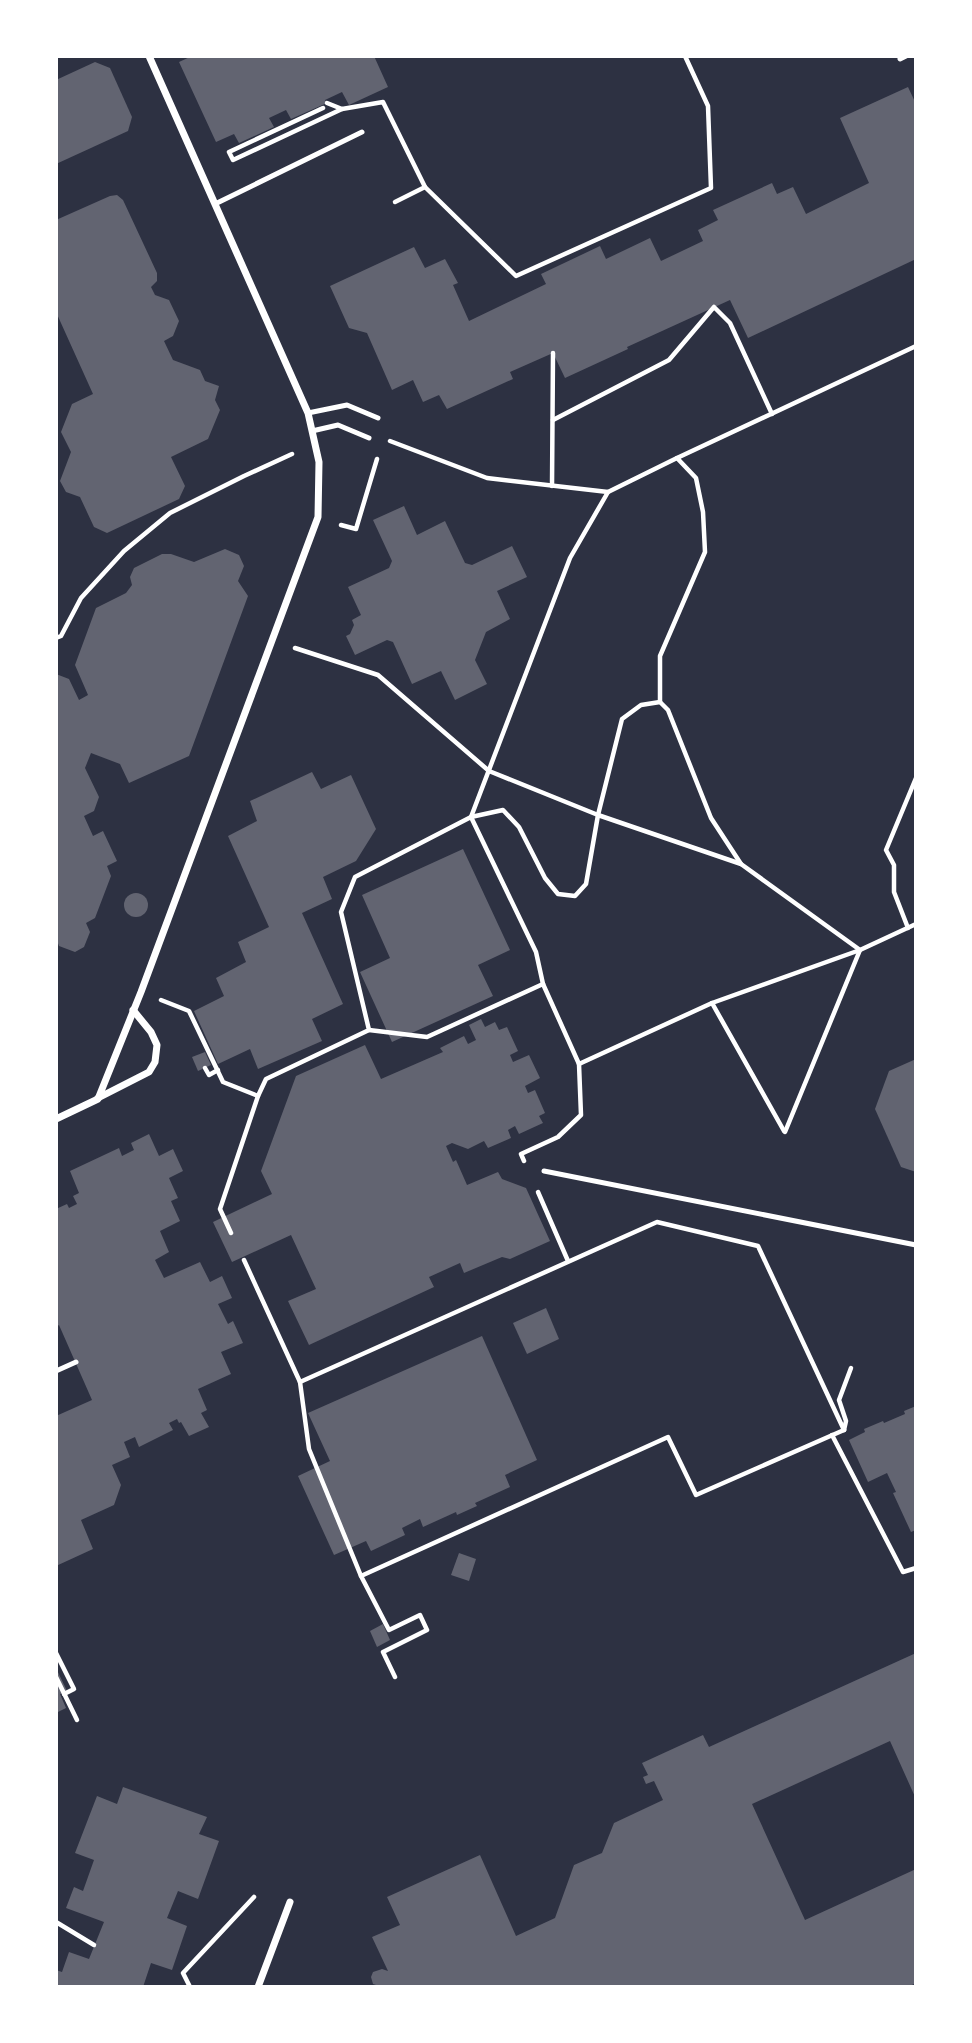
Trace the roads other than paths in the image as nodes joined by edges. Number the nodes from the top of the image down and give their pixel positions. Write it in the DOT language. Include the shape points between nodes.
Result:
graph roads {
  1 [pos="149,56"];
  2 [pos="362,132"];
  3 [pos="215,204"];
  4 [pos="308,413"];
  5 [pos="378,418"];
  6 [pos="312,431"];
  7 [pos="369,438"];
  8 [pos="133,1010"];
  9 [pos="98,1099"];
  10 [pos="56,1119"];
  11 [pos="544,1171"];
  12 [pos="916,1245"];
  13 [pos="76,1362"];
  14 [pos="56,1371"];
  15 [pos="290,1902"];
  16 [pos="258,1987"];
  1 -- 3 [label="street"];
  2 -- 3 [label="lane"];
  3 -- 4 [label="street"];
  4 -- 5 [label="lane" via="347,405"];
  4 -- 6 [label="street"];
  6 -- 7 [label="lane" via="338,425"];
  6 -- 8 [label="street" via="319,462 318,517"];
  8 -- 9 [label="street"];
  8 -- 9 [label="street" via="157,1045 155,1062 149,1072"];
  9 -- 10 [label="street"];
  11 -- 12 [label="lane"];
  13 -- 14 [label="lane"];
  15 -- 16 [label="street"];
}
